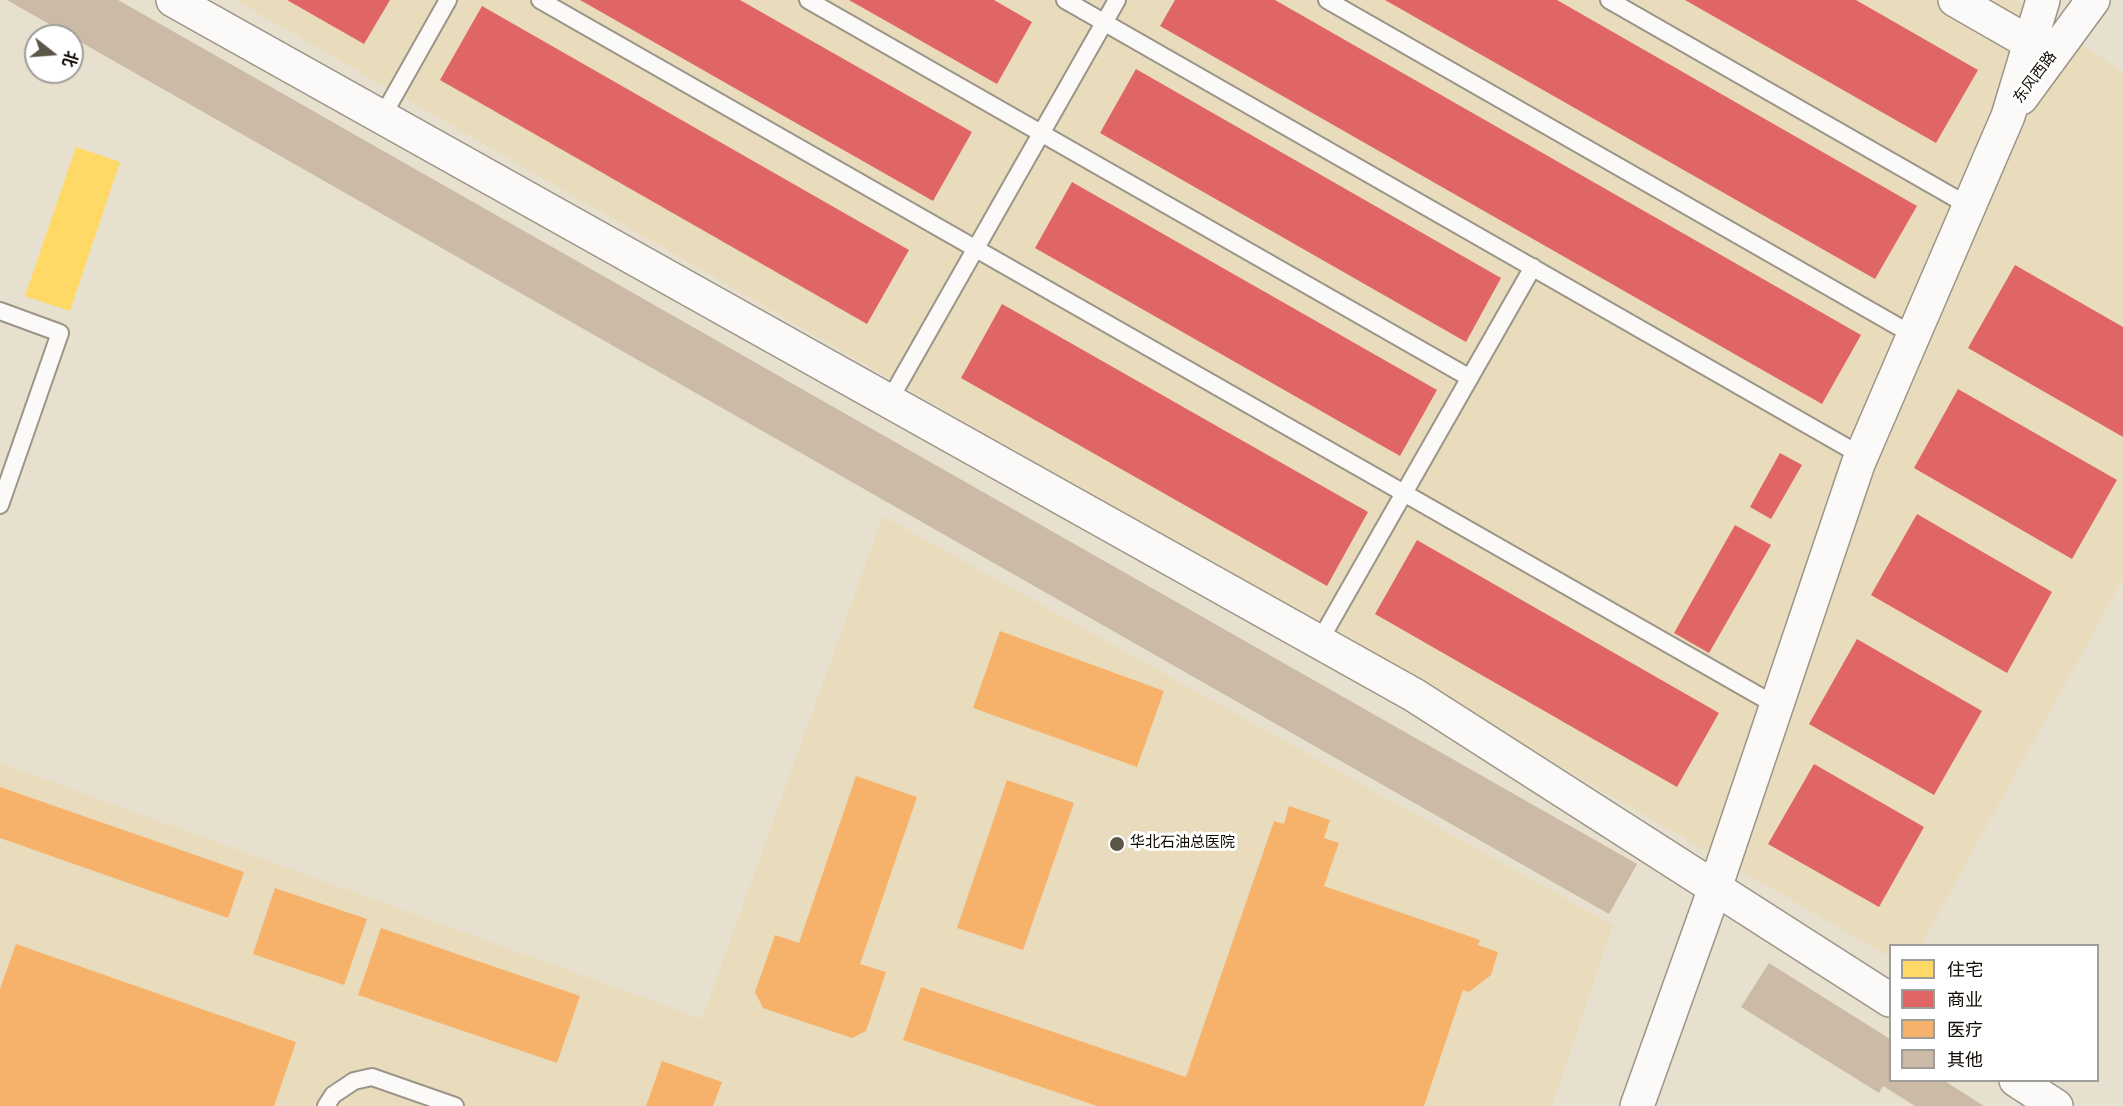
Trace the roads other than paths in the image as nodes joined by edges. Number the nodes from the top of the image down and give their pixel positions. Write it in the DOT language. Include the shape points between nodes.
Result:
graph roads {
  1 [pos="173,0"];
  2 [pos="448,0"];
  3 [pos="540,0"];
  4 [pos="807,0"];
  5 [pos="1065,0"];
  6 [pos="1117,0"];
  7 [pos="1327,0"];
  8 [pos="1609,0"];
  9 [pos="1955,0"];
  10 [pos="2043,0"];
  11 [pos="2093,0"];
  12 [pos="1104,22"];
  13 [pos="2030,43"];
  14 [pos="2008,116"];
  15 [pos="382,117"];
  16 [pos="1041,133"];
  17 [pos="1969,206"];
  18 [pos="975,248"];
  19 [pos="1533,267"];
  20 [pos="0,311"];
  21 [pos="1914,335"];
  22 [pos="1470,378"];
  23 [pos="889,401"];
  24 [pos="1862,456"];
  25 [pos="1404,493"];
  26 [pos="0,505"];
  27 [pos="1319,642"];
  28 [pos="1777,706"];
  29 [pos="1715,888"];
  30 [pos="1889,999"];
  31 [pos="2019,1082"];
  32 [pos="326,1106"];
  33 [pos="454,1106"];
  34 [pos="1637,1106"];
  35 [pos="2056,1106"];
  1 -- 15 [label="street"];
  2 -- 15 [label="lane"];
  3 -- 18 [label="lane"];
  4 -- 16 [label="lane"];
  5 -- 12 [label="lane"];
  6 -- 12 [label="lane"];
  7 -- 21 [label="lane"];
  8 -- 17 [label="lane"];
  9 -- 13 [label="street"];
  10 -- 13 [label="street, 东风西路"];
  11 -- 14 [label="street, 东风西路"];
  12 -- 16 [label="lane"];
  12 -- 19 [label="lane"];
  13 -- 14 [label="street, 东风西路"];
  14 -- 17 [label="street"];
  15 -- 23 [label="street"];
  16 -- 18 [label="lane"];
  16 -- 22 [label="lane"];
  17 -- 21 [label="street"];
  18 -- 23 [label="lane"];
  18 -- 25 [label="lane"];
  19 -- 22 [label="lane"];
  19 -- 24 [label="lane"];
  20 -- 26 [label="lane" via="60,333"];
  21 -- 24 [label="street"];
  22 -- 25 [label="lane"];
  23 -- 27 [label="street"];
  24 -- 28 [label="street"];
  25 -- 27 [label="lane"];
  25 -- 28 [label="lane"];
  27 -- 29 [label="street" via="1414,695"];
  28 -- 29 [label="street"];
  29 -- 30 [label="street"];
  29 -- 34 [label="street"];
  31 -- 35 [label="street"];
  32 -- 33 [label="lane" via="333,1095 354,1081 372,1077"];
}
